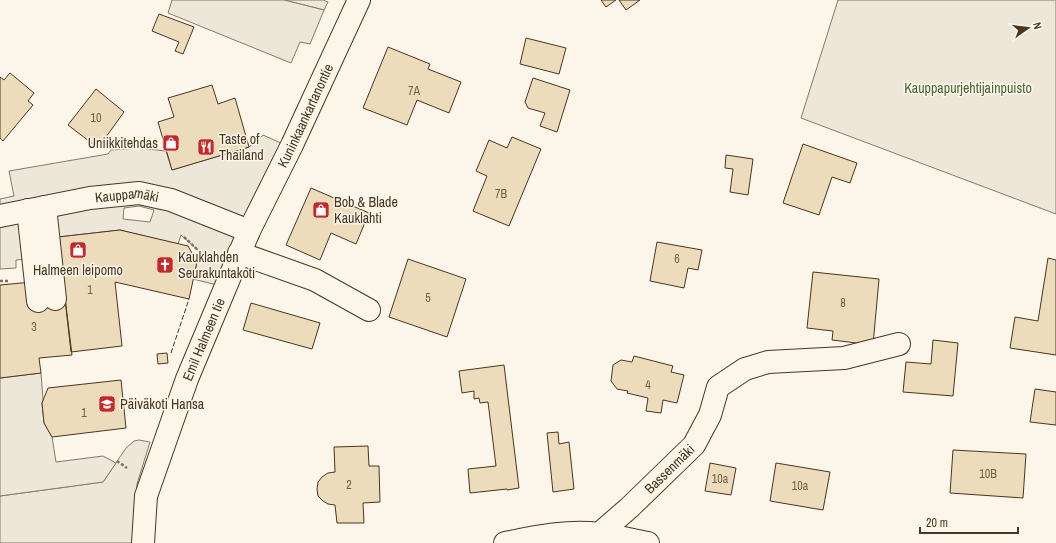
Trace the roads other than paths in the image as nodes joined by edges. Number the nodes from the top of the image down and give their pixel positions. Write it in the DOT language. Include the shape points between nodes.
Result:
graph roads {
  1 [pos="359,0"];
  2 [pos="37,209"];
  3 [pos="0,216"];
  4 [pos="249,231"];
  5 [pos="239,253"];
  6 [pos="47,300"];
  7 [pos="369,310"];
  8 [pos="899,344"];
  9 [pos="599,534"];
  10 [pos="143,543"];
  11 [pos="505,543"];
  12 [pos="648,543"];
  1 -- 4 [label="street, Kuninkaankartanontie"];
  2 -- 3 [label="street, Kauppamäki"];
  2 -- 4 [label="street, Kauppamäki" via="90,198 140,193 171,200"];
  2 -- 6 [label="street"];
  4 -- 5 [label="street, Emil Halmeen tie"];
  5 -- 7 [label="street" via="315,280"];
  5 -- 10 [label="street, Emil Halmeen tie" via="186,379 146,496"];
  8 -- 9 [label="street, Bassenmäki" via="844,358 768,362 745,370 718,387 710,415 694,445"];
  9 -- 11 [label="street" via="571,533"];
  9 -- 12 [label="street"];
}
